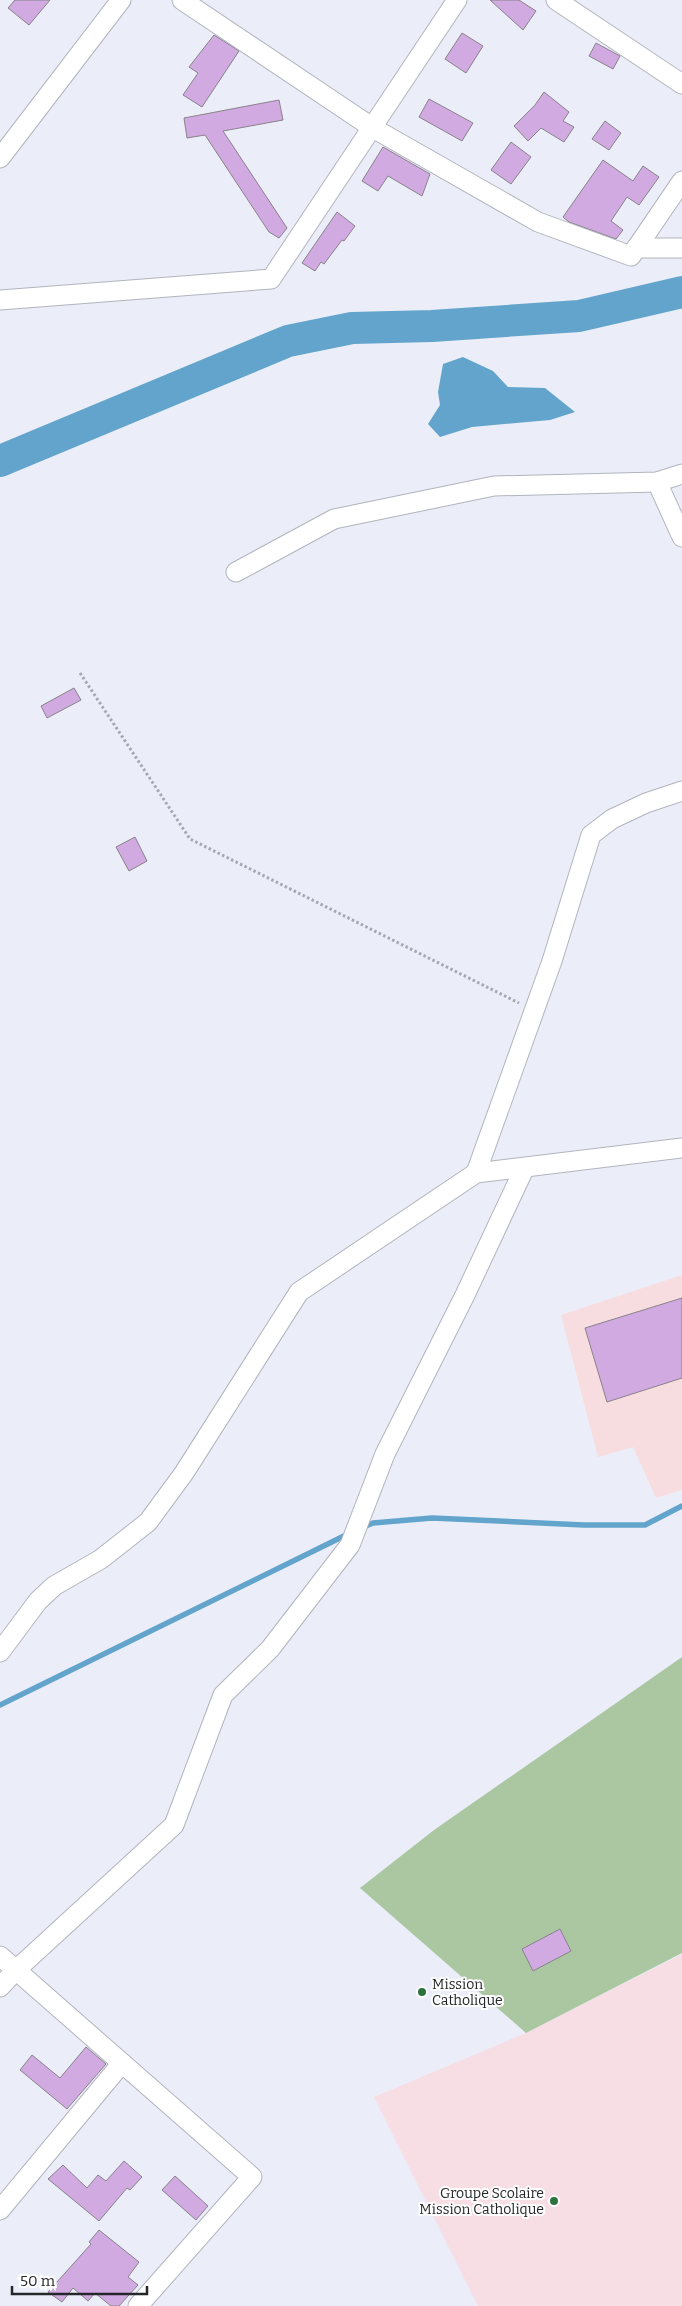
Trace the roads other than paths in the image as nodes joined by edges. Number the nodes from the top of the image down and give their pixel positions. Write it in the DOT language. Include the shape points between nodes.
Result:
graph roads {
  1 [pos="121,0"];
  2 [pos="182,0"];
  3 [pos="457,0"];
  4 [pos="556,0"];
  5 [pos="682,84"];
  6 [pos="373,128"];
  7 [pos="0,158"];
  8 [pos="682,181"];
  9 [pos="636,248"];
  10 [pos="682,248"];
  11 [pos="0,300"];
  12 [pos="682,474"];
  13 [pos="657,482"];
  14 [pos="682,537"];
  15 [pos="236,572"];
  16 [pos="682,792"];
  17 [pos="682,1148"];
  18 [pos="524,1169"];
  19 [pos="476,1173"];
  20 [pos="0,1652"];
  21 [pos="0,1956"];
  22 [pos="16,1970"];
  23 [pos="0,1987"];
  24 [pos="122,2063"];
  25 [pos="0,2210"];
  26 [pos="138,2306"];
  1 -- 7 [label="street"];
  2 -- 6 [label="street"];
  3 -- 6 [label="street"];
  4 -- 5 [label="street"];
  6 -- 9 [label="street" via="538,222 631,256"];
  6 -- 11 [label="street" via="271,280"];
  8 -- 9 [label="street"];
  9 -- 10 [label="street"];
  12 -- 13 [label="street"];
  13 -- 14 [label="street"];
  13 -- 15 [label="street" via="494,486 334,519"];
  16 -- 19 [label="street" via="646,803 612,819 591,835 552,961"];
  17 -- 18 [label="street"];
  18 -- 19 [label="street"];
  18 -- 22 [label="street" via="385,1454 350,1545 270,1649 223,1695 174,1825"];
  19 -- 20 [label="street" via="299,1292 184,1473 148,1522 101,1559 54,1586 38,1601"];
  21 -- 22 [label="street"];
  22 -- 23 [label="street"];
  22 -- 24 [label="street"];
  24 -- 25 [label="street"];
  24 -- 26 [label="street" via="252,2177"];
}
